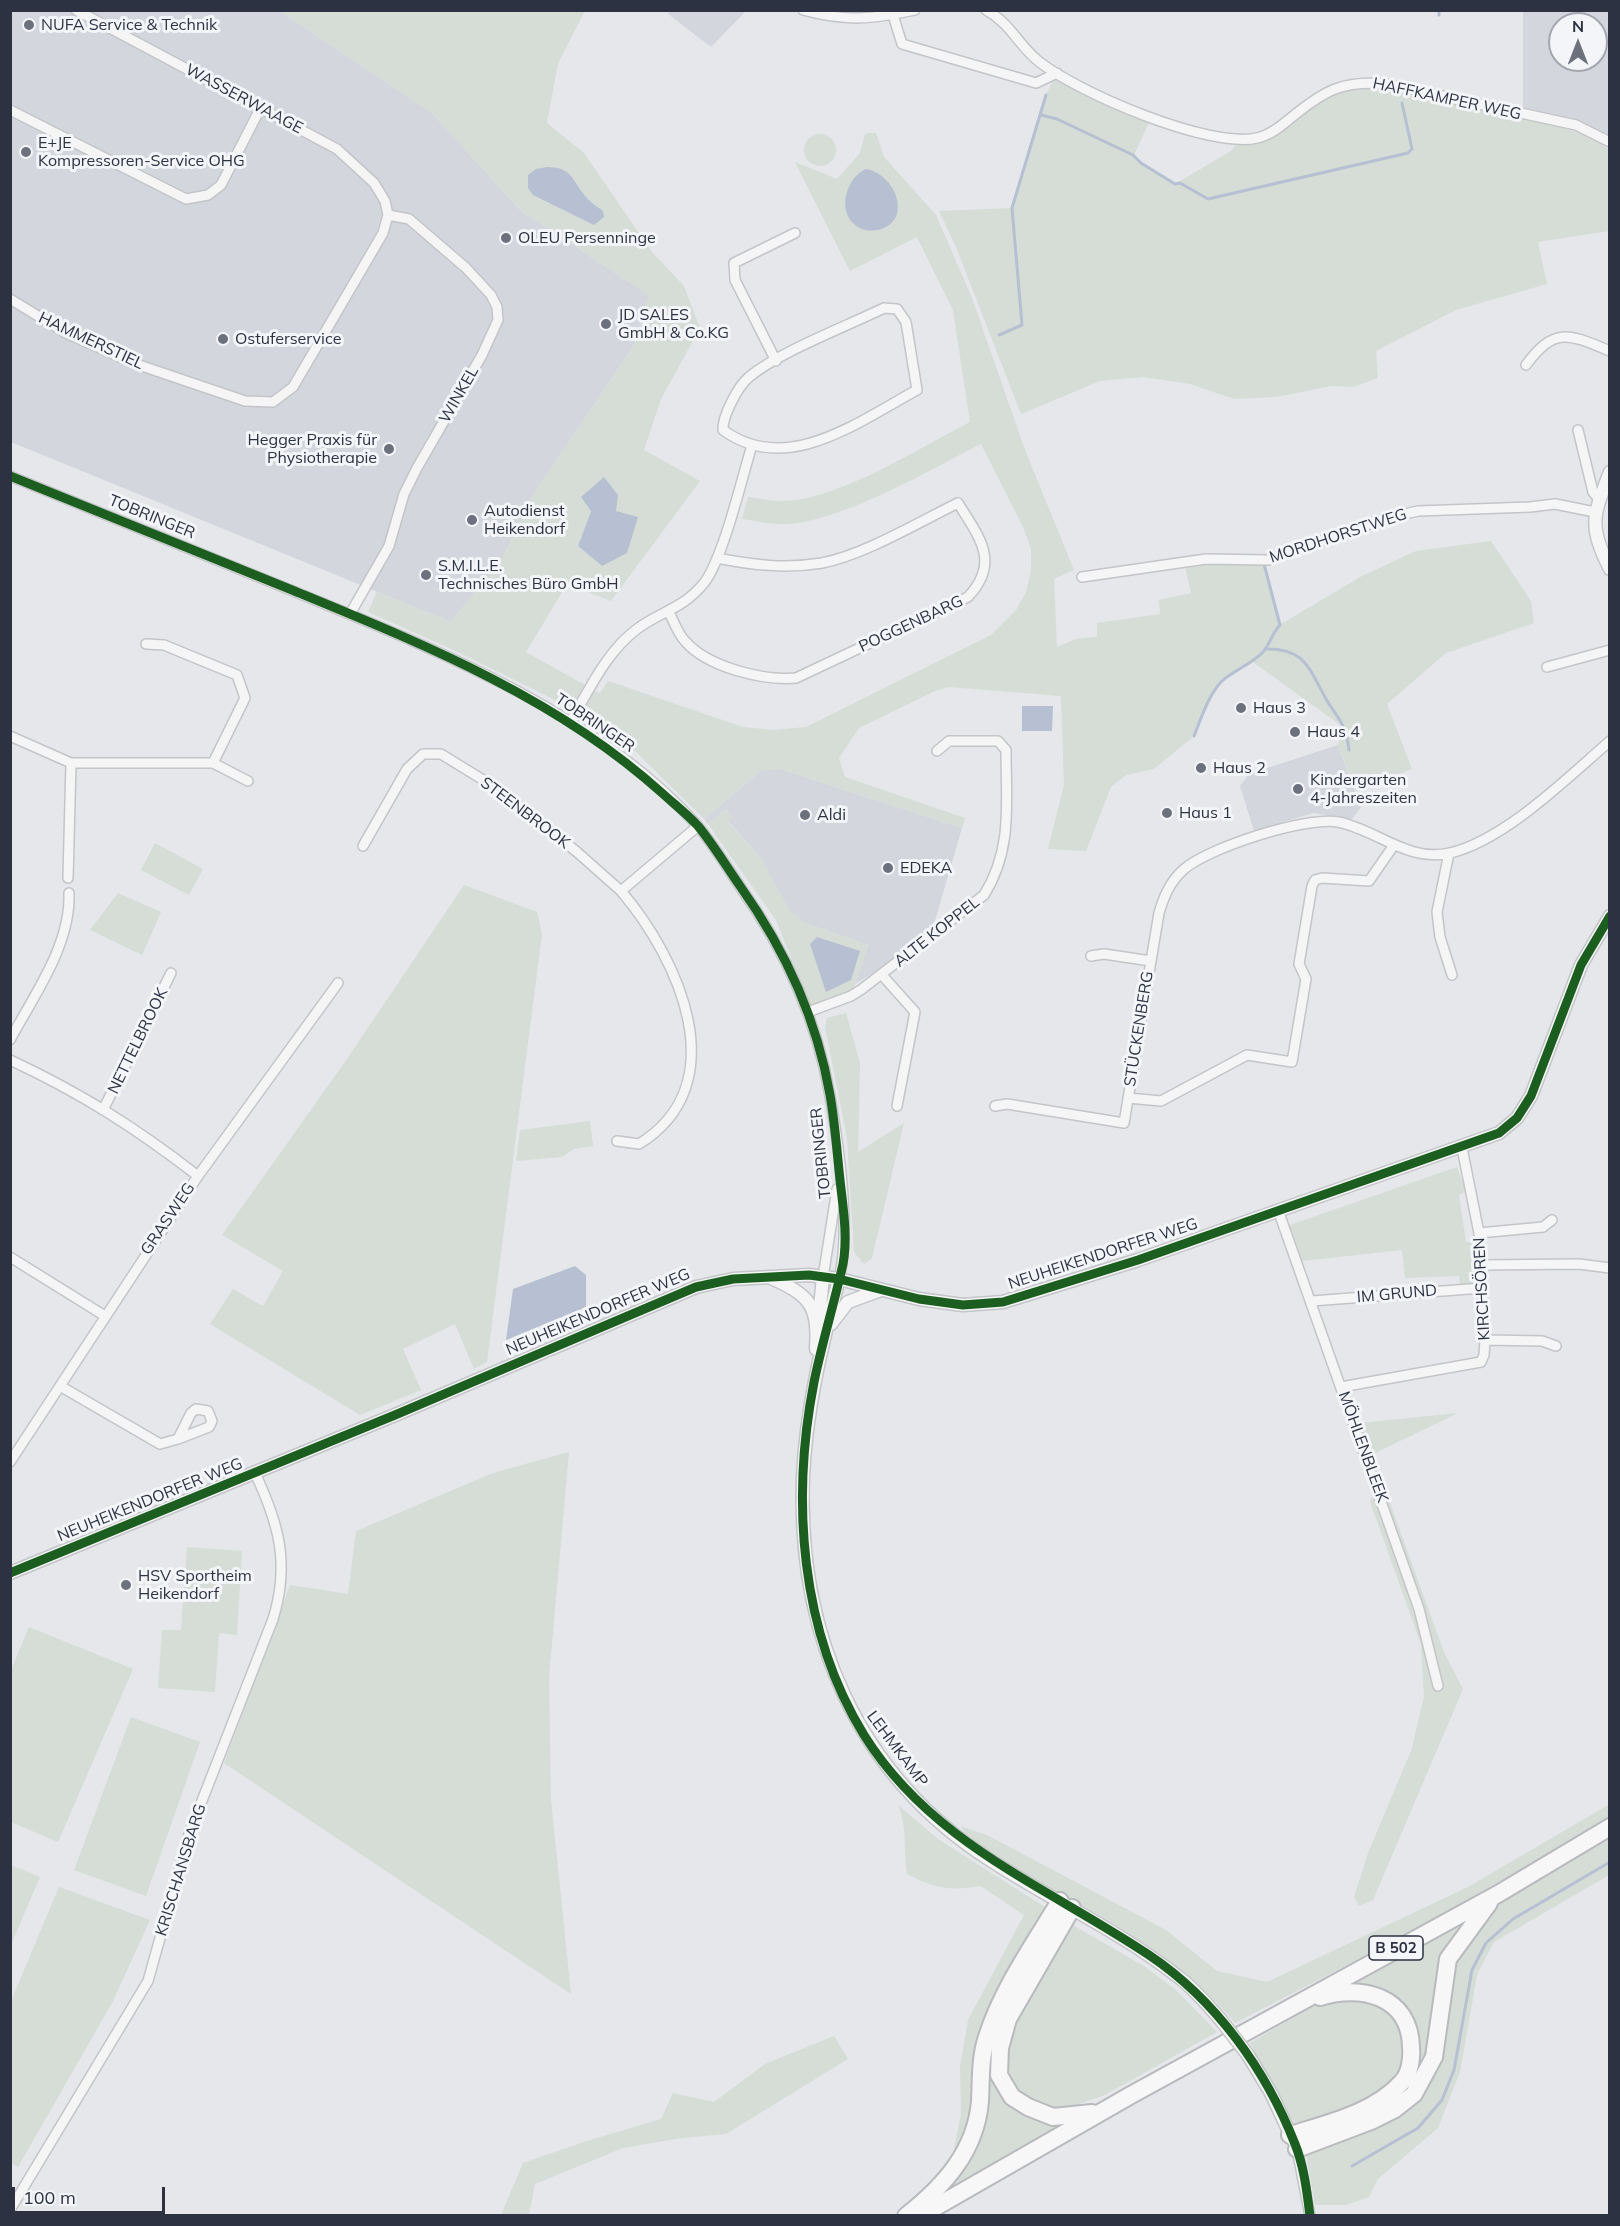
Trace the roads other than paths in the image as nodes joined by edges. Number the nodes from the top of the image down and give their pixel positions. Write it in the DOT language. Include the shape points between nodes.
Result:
graph roads {
  1 [pos="76,10"];
  2 [pos="803,10"];
  3 [pos="915,10"];
  4 [pos="986,10"];
  5 [pos="894,15"];
  6 [pos="1057,72"];
  7 [pos="261,107"];
  8 [pos="10,110"];
  9 [pos="1610,142"];
  10 [pos="388,215"];
  11 [pos="795,233"];
  12 [pos="10,299"];
  13 [pos="1610,351"];
  14 [pos="776,361"];
  15 [pos="1526,365"];
  16 [pos="1578,430"];
  17 [pos="752,445"];
  18 [pos="1610,472"];
  19 [pos="10,476"];
  20 [pos="1599,499"];
  21 [pos="1595,512"];
  22 [pos="717,558"];
  23 [pos="1610,569"];
  24 [pos="1082,577"];
  25 [pos="669,612"];
  26 [pos="350,614"];
  27 [pos="146,644"];
  28 [pos="1610,650"];
  29 [pos="1546,667"];
  30 [pos="571,722"];
  31 [pos="10,736"];
  32 [pos="1610,741"];
  33 [pos="937,751"];
  34 [pos="71,763"];
  35 [pos="213,763"];
  36 [pos="248,781"];
  37 [pos="698,826"];
  38 [pos="1394,845"];
  39 [pos="363,846"];
  40 [pos="1449,853"];
  41 [pos="68,878"];
  42 [pos="621,891"];
  43 [pos="69,893"];
  44 [pos="1610,916"];
  45 [pos="1091,956"];
  46 [pos="1151,961"];
  47 [pos="171,973"];
  48 [pos="882,975"];
  49 [pos="1452,975"];
  50 [pos="338,983"];
  51 [pos="808,1012"];
  52 [pos="10,1040"];
  53 [pos="10,1060"];
  54 [pos="1128,1098"];
  55 [pos="897,1106"];
  56 [pos="994,1106"];
  57 [pos="104,1108"];
  58 [pos="617,1141"];
  59 [pos="1462,1148"];
  60 [pos="839,1172"];
  61 [pos="198,1176"];
  62 [pos="1278,1210"];
  63 [pos="1552,1220"];
  64 [pos="1479,1233"];
  65 [pos="10,1257"];
  66 [pos="1481,1265"];
  67 [pos="1610,1268"];
  68 [pos="765,1276"];
  69 [pos="823,1277"];
  70 [pos="839,1279"];
  71 [pos="1482,1288"];
  72 [pos="883,1289"];
  73 [pos="1312,1301"];
  74 [pos="105,1316"];
  75 [pos="821,1332"];
  76 [pos="1485,1340"];
  77 [pos="1556,1346"];
  78 [pos="60,1386"];
  79 [pos="1341,1387"];
  80 [pos="178,1439"];
  81 [pos="10,1462"];
  82 [pos="255,1473"];
  83 [pos="10,1573"];
  84 [pos="1438,1686"];
  85 [pos="1610,1827"];
  86 [pos="1498,1894"];
  87 [pos="1066,1904"];
  88 [pos="1296,2004"];
  89 [pos="1099,2113"];
  90 [pos="1294,2142"];
  91 [pos="10,2210"];
  92 [pos="906,2216"];
  93 [pos="920,2216"];
  94 [pos="1310,2216"];
  1 -- 7 [label="street, WASSERWAAGE"];
  2 -- 5 [label="street" via="835,19"];
  3 -- 5 [label="street"];
  4 -- 6 [label="street, HAFFKAMPER WEG" via="1000,18 1037,60"];
  5 -- 6 [label="street" via="902,44 1036,83"];
  6 -- 9 [label="street, HAFFKAMPER WEG" via="1090,91 1163,122 1202,135 1235,140 1258,138 1278,129 1312,101 1360,81 1576,125"];
  7 -- 8 [label="street" via="221,185 208,195 186,199"];
  7 -- 10 [label="street, WASSERWAAGE" via="336,149 374,183"];
  10 -- 12 [label="street, HAMMERSTIEL" via="383,233 293,387 273,402 245,401 173,378 66,333"];
  10 -- 26 [label="street, WINKEL" via="409,219 466,268 491,295 498,320 417,468 404,494 389,546"];
  11 -- 14 [label="street" via="734,263 735,280"];
  13 -- 15 [label="street" via="1578,338 1563,337 1542,344"];
  14 -- 17 [label="street" via="747,379 722,420 723,430"];
  14 -- 17 [label="street" via="885,308 897,309 906,322 917,390 824,440 793,449"];
  16 -- 20 [label="street" via="1593,492"];
  17 -- 22 [label="street"];
  18 -- 20 [label="street"];
  19 -- 26 [label="street, TOBRINGER"];
  20 -- 21 [label="street"];
  21 -- 23 [label="street" via="1593,528"];
  21 -- 24 [label="street, MORDHORSTWEG" via="1555,504 1418,511 1383,519 1268,560 1206,559"];
  22 -- 25 [label="street" via="706,581 691,598"];
  22 -- 25 [label="street, POGGENBARG" via="784,567 824,562 849,555 958,503 985,552 980,584 968,597 796,678 773,680 698,654 683,640"];
  25 -- 30 [label="street" via="637,628 616,650"];
  26 -- 30 [label="street, TOBRINGER" via="453,659"];
  27 -- 35 [label="street" via="164,645 237,675 245,698"];
  28 -- 29 [label="street"];
  30 -- 37 [label="street, TOBRINGER" via="625,760"];
  31 -- 34 [label="street"];
  32 -- 40 [label="street, STÜCKENBERG" via="1540,802 1473,845"];
  33 -- 48 [label="street, ALTE KOPPEL" via="949,741 998,741 1006,750 1005,850 984,894"];
  34 -- 35 [label="street"];
  34 -- 41 [label="street"];
  35 -- 36 [label="street"];
  37 -- 42 [label="street"];
  37 -- 51 [label="street, TOBRINGER" via="766,923"];
  38 -- 40 [label="street, STÜCKENBERG" via="1414,853"];
  38 -- 46 [label="street, STÜCKENBERG" via="1361,828 1312,820 1203,857 1184,869 1163,897"];
  38 -- 54 [label="street, STÜCKENBERG" via="1369,881 1322,878 1312,886 1299,964 1306,979 1292,1062 1246,1055 1161,1101"];
  39 -- 42 [label="street, STEENBROOK" via="407,769 423,754 441,754 506,795"];
  40 -- 49 [label="street" via="1437,912"];
  42 -- 58 [label="street, STEENBROOK" via="670,968 688,1022 692,1059 686,1088 670,1121 639,1144"];
  43 -- 52 [label="street" via="69,918 60,945"];
  44 -- 59 [label="street, NEUHEIKENDORFER WEG" via="1581,964 1531,1096 1517,1118 1499,1133"];
  45 -- 46 [label="street, STÜCKENBERG" via="1104,954"];
  46 -- 54 [label="street, STÜCKENBERG"];
  47 -- 57 [label="street, NETTELBROOK"];
  48 -- 51 [label="street, ALTE KOPPEL" via="851,996"];
  48 -- 55 [label="street, ALTE KOPPEL" via="915,1012"];
  50 -- 61 [label="street, GRASWEG"];
  51 -- 60 [label="street, TOBRINGER" via="828,1084"];
  53 -- 57 [label="street"];
  54 -- 56 [label="street, STÜCKENBERG" via="1124,1123 1007,1104"];
  57 -- 61 [label="street"];
  59 -- 62 [label="street, NEUHEIKENDORFER WEG"];
  59 -- 64 [label="street, KIRCHSÖREN"];
  60 -- 69 [label="street, TOBRINGER"];
  60 -- 70 [label="street, TOBRINGER" via="845,1256"];
  61 -- 74 [label="street, GRASWEG"];
  62 -- 72 [label="street, NEUHEIKENDORFER WEG" via="1046,1291 1003,1302 963,1305"];
  62 -- 73 [label="street, MÖHLENBLEEK"];
  63 -- 64 [label="street" via="1543,1227"];
  64 -- 66 [label="street, KIRCHSÖREN"];
  65 -- 74 [label="street"];
  66 -- 67 [label="street" via="1579,1264"];
  66 -- 71 [label="street, KIRCHSÖREN"];
  68 -- 69 [label="street, NEUHEIKENDORFER WEG"];
  68 -- 75 [label="street" via="805,1296"];
  68 -- 82 [label="street, NEUHEIKENDORFER WEG" via="696,1287"];
  69 -- 70 [label="street, NEUHEIKENDORFER WEG"];
  69 -- 75 [label="street"];
  70 -- 72 [label="street, NEUHEIKENDORFER WEG"];
  70 -- 75 [label="street"];
  71 -- 73 [label="street, IM GRUND"];
  71 -- 76 [label="street, KIRCHSÖREN"];
  72 -- 75 [label="street" via="844,1306"];
  73 -- 79 [label="street, MÖHLENBLEEK"];
  74 -- 78 [label="street, GRASWEG"];
  75 -- 87 [label="street, LEHMKAMP" via="803,1477 808,1576 821,1637 841,1692 866,1738 898,1782 937,1821 990,1860"];
  76 -- 77 [label="street" via="1542,1341"];
  76 -- 79 [label="street, KIRCHSÖREN" via="1481,1362"];
  78 -- 80 [label="street" via="160,1444"];
  78 -- 81 [label="street, GRASWEG"];
  79 -- 84 [label="street, MÖHLENBLEEK" via="1427,1632"];
  82 -- 83 [label="street, NEUHEIKENDORFER WEG"];
  82 -- 91 [label="street, KRISCHANSBARG" via="275,1517 280,1542 280,1586 273,1619 189,1834 148,1981"];
  85 -- 86 [label="highway, B 502"];
  86 -- 88 [label="highway, B 502"];
  86 -- 90 [label="highway" via="1478,1915 1448,1959 1434,2057 1414,2094 1371,2121"];
  87 -- 89 [label="highway" via="1008,2019 1000,2048 999,2075 1012,2097 1045,2114 1053,2117"];
  87 -- 90 [label="street, LEHMKAMP, bridge" via="1175,1974 1220,2019 1271,2093"];
  87 -- 92 [label="highway" via="1002,2000 986,2040 980,2104 971,2142 937,2191"];
  88 -- 89 [label="highway, B 502"];
  88 -- 90 [label="highway" via="1336,1992 1367,1993 1387,2000 1400,2012 1411,2034 1412,2058 1404,2080 1376,2105"];
  89 -- 93 [label="highway, B 502"];
  90 -- 94 [label="street"];
}
